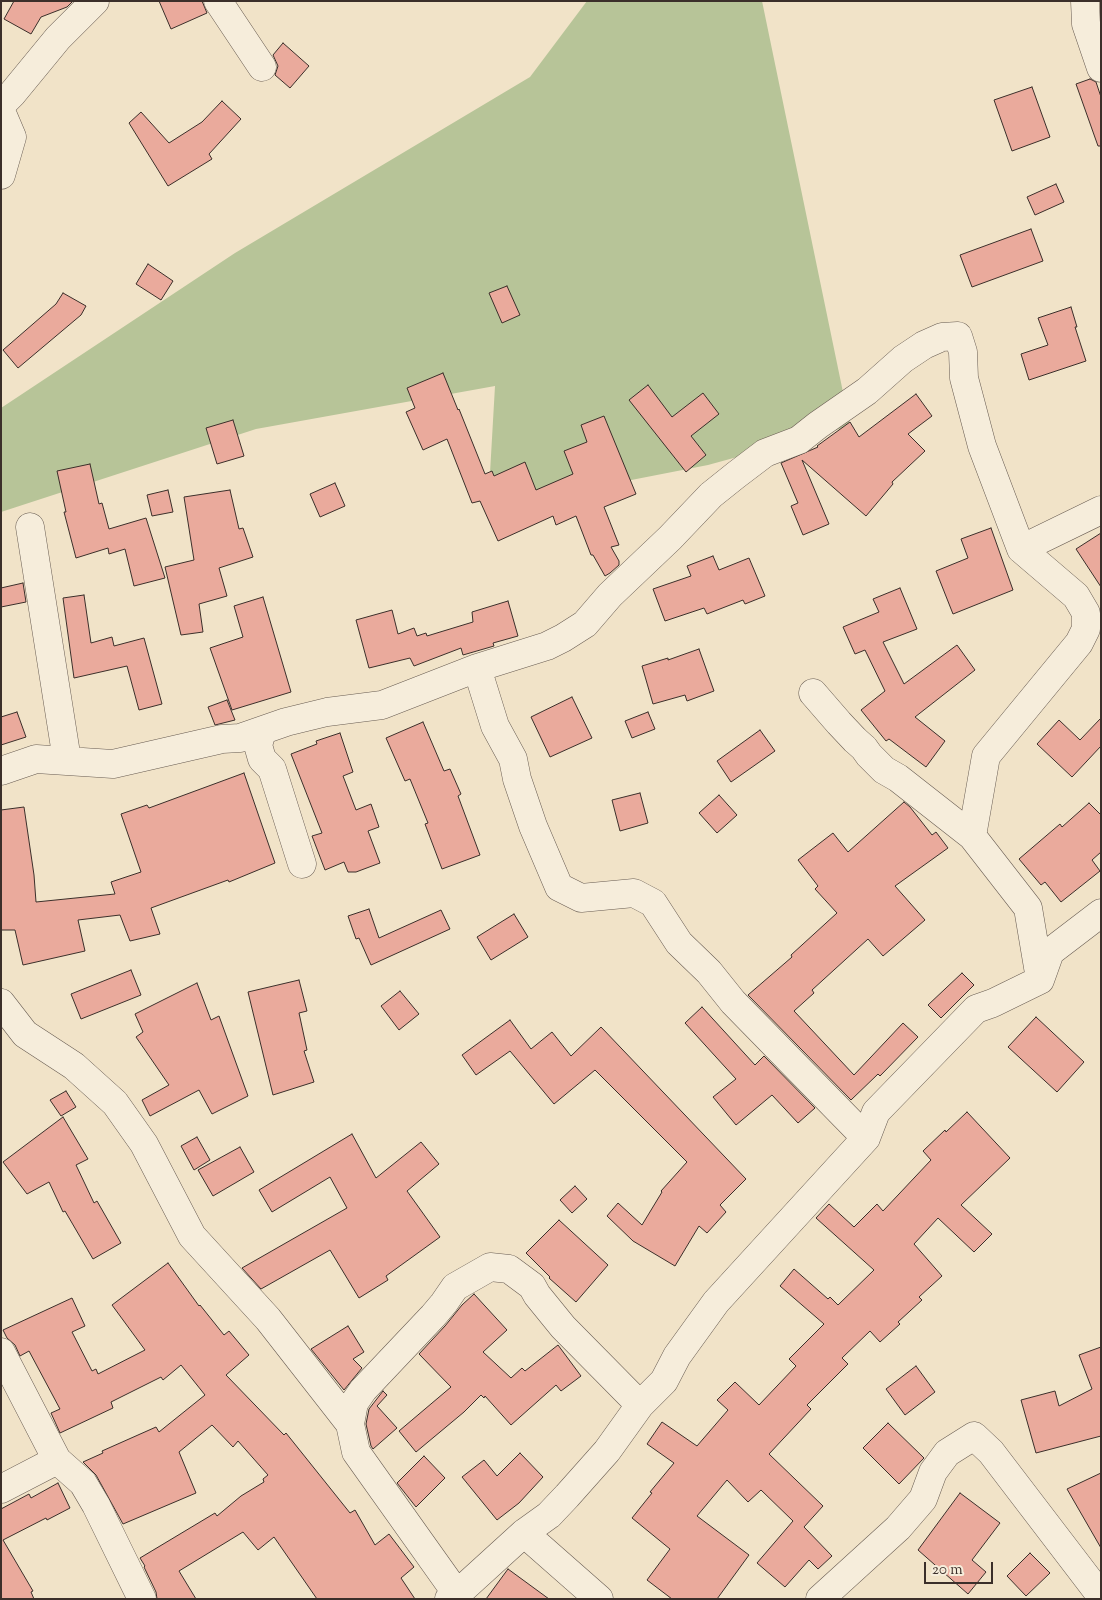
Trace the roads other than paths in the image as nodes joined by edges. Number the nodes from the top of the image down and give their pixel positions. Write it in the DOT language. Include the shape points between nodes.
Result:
graph roads {
  1 [pos="95,1"];
  2 [pos="218,1"];
  3 [pos="1085,1"];
  4 [pos="262,67"];
  5 [pos="1101,68"];
  6 [pos="1,105"];
  7 [pos="1,111"];
  8 [pos="7,134"];
  9 [pos="1,175"];
  10 [pos="1101,510"];
  11 [pos="30,527"];
  12 [pos="1022,549"];
  13 [pos="477,668"];
  14 [pos="813,693"];
  15 [pos="262,732"];
  16 [pos="67,760"];
  17 [pos="1,771"];
  18 [pos="972,836"];
  19 [pos="302,864"];
  20 [pos="1101,913"];
  21 [pos="1040,980"];
  22 [pos="1,1003"];
  23 [pos="866,1138"];
  24 [pos="1,1352"];
  25 [pos="640,1405"];
  26 [pos="350,1424"];
  27 [pos="57,1460"];
  28 [pos="1,1489"];
  29 [pos="524,1533"];
  30 [pos="453,1596"];
  31 [pos="1101,1596"];
  32 [pos="142,1599"];
  33 [pos="599,1599"];
  34 [pos="820,1599"];
  1 -- 6 [label="street" via="58,38"];
  2 -- 4 [label="street"];
  3 -- 5 [label="street" via="1086,24"];
  7 -- 8 [label="street"];
  8 -- 9 [label="street"];
  10 -- 12 [label="street"];
  11 -- 16 [label="street"];
  12 -- 13 [label="street" via="982,446 964,378 963,352 958,336 942,337 903,360 867,391 799,440 765,453 736,474 710,495 585,624 547,646"];
  12 -- 18 [label="street" via="1076,596 1086,613 1086,629 1080,643 986,756"];
  13 -- 15 [label="street" via="382,705 327,712"];
  13 -- 23 [label="street" via="495,726 513,758 533,826 559,887 581,898 634,892 653,903 679,943"];
  14 -- 18 [label="street" via="884,770"];
  15 -- 16 [label="street" via="113,764"];
  15 -- 19 [label="street" via="258,746 262,759 272,769"];
  16 -- 17 [label="street" via="36,759"];
  18 -- 21 [label="street" via="1028,908"];
  20 -- 21 [label="street" via="1050,952"];
  21 -- 23 [label="street" via="976,1009 876,1112"];
  22 -- 26 [label="street" via="25,1034 74,1066 115,1103 144,1144 192,1236 268,1319"];
  23 -- 25 [label="street" via="716,1302 677,1356 664,1381"];
  24 -- 27 [label="street"];
  25 -- 26 [label="street" via="563,1326 532,1286 509,1269 490,1267 455,1287 363,1390 354,1404"];
  25 -- 29 [label="street" via="607,1451 567,1496 549,1515"];
  26 -- 30 [label="street" via="356,1452"];
  27 -- 28 [label="street"];
  27 -- 32 [label="street" via="83,1483"];
  29 -- 30 [label="street"];
  29 -- 33 [label="street"];
  31 -- 34 [label="street" via="991,1452 974,1436 947,1453 933,1472 923,1499 898,1528"];
}
